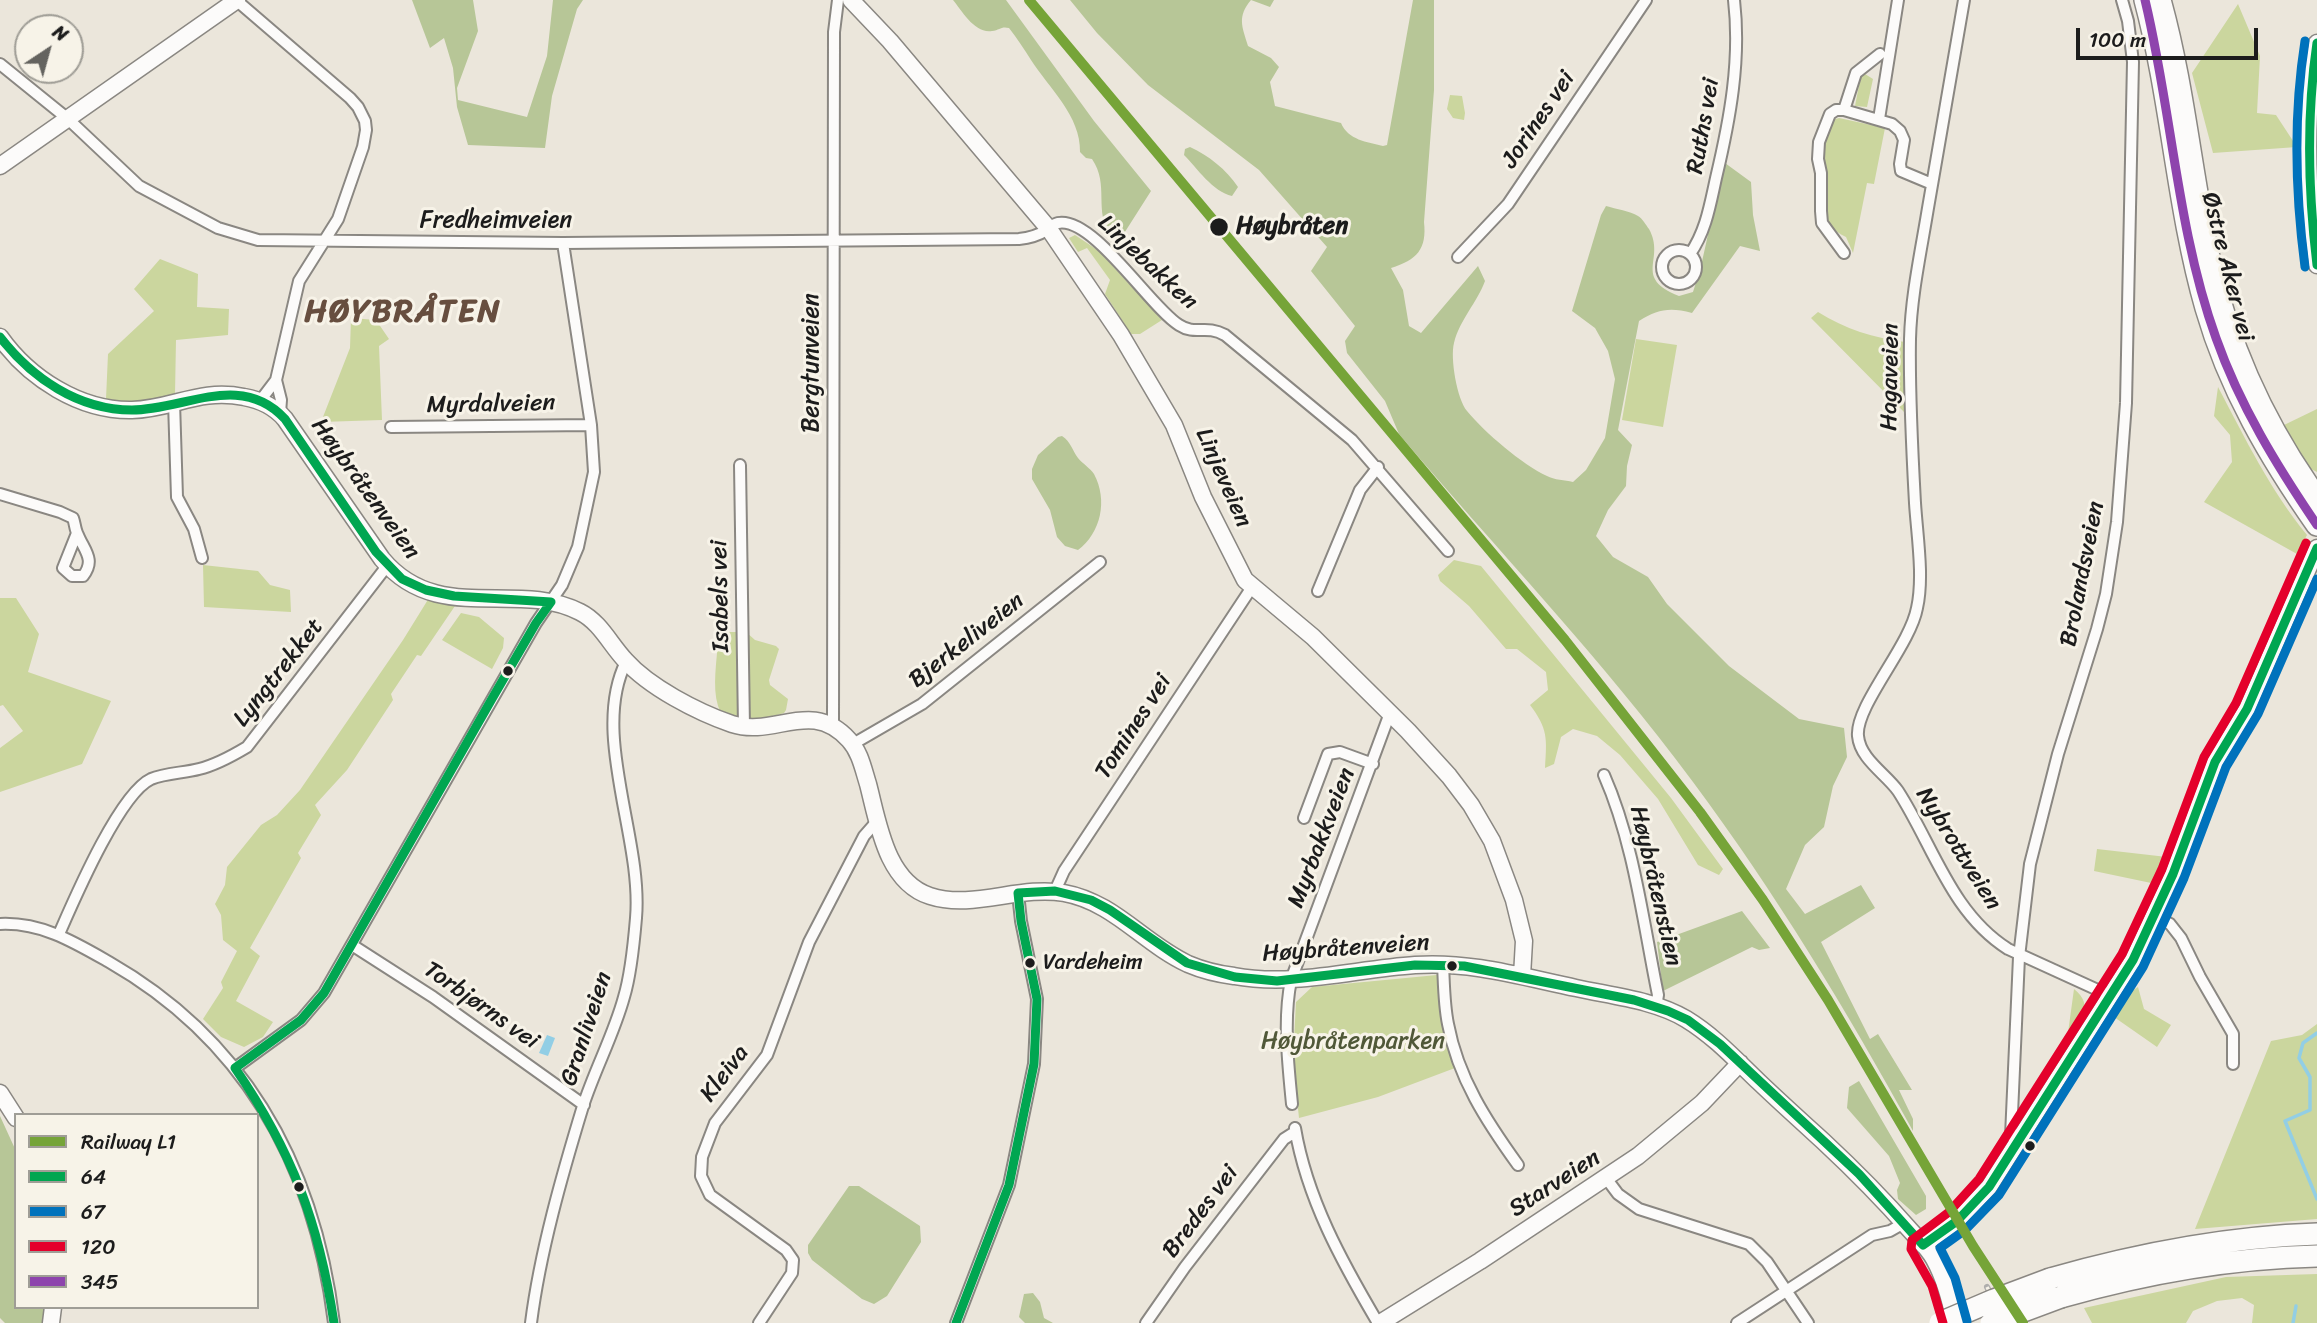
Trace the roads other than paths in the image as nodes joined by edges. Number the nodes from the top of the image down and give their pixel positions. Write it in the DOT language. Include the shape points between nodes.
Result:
graph roads {
  1 [pos="838,0"];
  2 [pos="851,0"];
  3 [pos="1646,0"];
  4 [pos="1734,0"];
  5 [pos="1898,0"];
  6 [pos="1964,0"];
  7 [pos="2122,0"];
  8 [pos="2145,0"];
  9 [pos="2161,0"];
  10 [pos="232,1"];
  11 [pos="2317,43"];
  12 [pos="1880,54"];
  13 [pos="0,64"];
  14 [pos="1844,110"];
  15 [pos="68,119"];
  16 [pos="1879,119"];
  17 [pos="0,166"];
  18 [pos="1932,184"];
  19 [pos="1049,229"];
  20 [pos="832,240"];
  21 [pos="325,241"];
  22 [pos="563,243"];
  23 [pos="1844,253"];
  24 [pos="1690,254"];
  25 [pos="1458,257"];
  26 [pos="2317,265"];
  27 [pos="1,342"];
  28 [pos="276,380"];
  29 [pos="260,401"];
  30 [pos="174,402"];
  31 [pos="280,413"];
  32 [pos="592,425"];
  33 [pos="391,427"];
  34 [pos="740,465"];
  35 [pos="1378,467"];
  36 [pos="0,494"];
  37 [pos="2317,498"];
  38 [pos="2317,525"];
  39 [pos="77,533"];
  40 [pos="2316,550"];
  41 [pos="1448,551"];
  42 [pos="202,558"];
  43 [pos="1100,562"];
  44 [pos="387,566"];
  45 [pos="1252,586"];
  46 [pos="1318,591"];
  47 [pos="551,602"];
  48 [pos="626,662"];
  49 [pos="1390,713"];
  50 [pos="744,727"];
  51 [pos="833,727"];
  52 [pos="1859,743"];
  53 [pos="853,744"];
  54 [pos="1373,764"];
  55 [pos="1604,775"];
  56 [pos="1304,818"];
  57 [pos="878,820"];
  58 [pos="1055,891"];
  59 [pos="1018,893"];
  60 [pos="2155,916"];
  61 [pos="0,924"];
  62 [pos="59,934"];
  63 [pos="352,945"];
  64 [pos="2019,955"];
  65 [pos="1443,964"];
  66 [pos="1522,976"];
  67 [pos="1291,980"];
  68 [pos="2111,996"];
  69 [pos="1656,1007"];
  70 [pos="1740,1063"];
  71 [pos="2233,1064"];
  72 [pos="234,1068"];
  73 [pos="0,1093"];
  74 [pos="1292,1104"];
  75 [pos="583,1105"];
  76 [pos="14,1115"];
  77 [pos="2018,1144"];
  78 [pos="1518,1165"];
  79 [pos="1606,1178"];
  80 [pos="1904,1223"];
  81 [pos="2317,1234"];
  82 [pos="1923,1245"];
  83 [pos="2317,1256"];
  84 [pos="2055,1288"];
  85 [pos="1786,1290"];
  86 [pos="334,1323"];
  87 [pos="531,1323"];
  88 [pos="759,1323"];
  89 [pos="956,1323"];
  90 [pos="1146,1323"];
  91 [pos="1379,1323"];
  92 [pos="1737,1323"];
  93 [pos="1808,1323"];
  94 [pos="1941,1323"];
  95 [pos="1955,1323"];
  96 [pos="1991,1323"];
  1 -- 20 [label="street, Bergtunveien"];
  2 -- 19 [label="street, Linjeveien"];
  3 -- 25 [label="street, Jorines vei" via="1508,204"];
  4 -- 24 [label="street, Ruths vei" via="1736,52 1729,125 1703,231"];
  5 -- 16 [label="street"];
  6 -- 18 [label="street, Hagaveien"];
  7 -- 64 [label="street, Brolandsveien" via="2133,62 2126,403 2117,522 2106,594 2050,780 2030,864"];
  8 -- 38 [label="highway, Østre Aker vei" via="2190,243 2213,332 2251,421"];
  9 -- 37 [label="highway, Østre Aker vei" via="2205,236 2228,326 2265,414"];
  10 -- 15 [label="street"];
  10 -- 21 [label="street" via="341,89 365,121 365,139 349,190"];
  11 -- 26 [label="street" via="2309,135"];
  12 -- 14 [label="street" via="1856,73"];
  13 -- 15 [label="street, Fredheimveien"];
  14 -- 16 [label="street"];
  14 -- 23 [label="street" via="1830,114 1818,159 1822,223"];
  15 -- 17 [label="street"];
  15 -- 21 [label="street, Fredheimveien" via="139,186 218,228 258,240"];
  16 -- 18 [label="street" via="1892,124 1904,140 1901,171"];
  18 -- 52 [label="street, Hagaveien" via="1910,336 1917,608 1902,648 1868,703 1859,726"];
  19 -- 20 [label="street, Fredheimveien" via="1019,239"];
  19 -- 35 [label="street, Linjebakken" via="1056,223 1066,224 1093,238 1173,321 1187,329 1209,328 1225,335"];
  19 -- 45 [label="street, Linjeveien" via="1121,335 1174,425 1203,497"];
  20 -- 22 [label="street, Fredheimveien"];
  20 -- 51 [label="street, Bergtunveien"];
  21 -- 22 [label="street, Fredheimveien"];
  21 -- 28 [label="street" via="299,281"];
  22 -- 32 [label="street"];
  27 -- 30 [label="street, Høybråtenveien" via="32,373 85,401 134,410"];
  28 -- 29 [label="street"];
  28 -- 31 [label="street"];
  29 -- 30 [label="street, Høybråtenveien" via="218,394"];
  29 -- 31 [label="street, Høybråtenveien"];
  30 -- 42 [label="street" via="177,497 194,529"];
  31 -- 44 [label="street, Høybråtenveien"];
  32 -- 33 [label="street, Myrdalveien"];
  32 -- 47 [label="street" via="594,472 578,547"];
  34 -- 50 [label="street, Isabels vei"];
  35 -- 41 [label="street, Linjebakken"];
  35 -- 46 [label="street" via="1360,490"];
  36 -- 39 [label="street" via="73,518"];
  40 -- 60 [label="street" via="2247,709 2215,762"];
  43 -- 53 [label="street, Bjerkeliveien" via="922,704"];
  44 -- 47 [label="street, Høybråtenveien" via="409,583 443,594"];
  44 -- 62 [label="street, Lyngtrekket" via="247,747 202,768 153,779 139,787 85,873"];
  45 -- 49 [label="street, Linjeveien" via="1313,637"];
  45 -- 58 [label="street, Tomines vei"];
  47 -- 48 [label="street, Høybråtenveien" via="586,615"];
  47 -- 63 [label="street"];
  48 -- 50 [label="street, Høybråtenveien" via="678,698"];
  48 -- 75 [label="street, Granliveien" via="615,689 614,752 636,871 636,917 625,996"];
  49 -- 54 [label="street, Myrbakkveien"];
  49 -- 66 [label="street, Linjeveien" via="1450,776 1492,841 1522,931"];
  50 -- 51 [label="street, Høybråtenveien" via="807,719"];
  51 -- 53 [label="street, Høybråtenveien"];
  52 -- 64 [label="street, Nybrottveien" via="1896,788 1965,910 1994,940"];
  53 -- 57 [label="street, Høybråtenveien"];
  54 -- 56 [label="street" via="1340,752 1328,754"];
  54 -- 67 [label="street, Myrbakkveien"];
  55 -- 69 [label="street, Høybråtenstien" via="1629,857 1658,995"];
  57 -- 59 [label="street, Høybråtenveien" via="898,872 920,892 962,900"];
  57 -- 88 [label="street, Kleiva" via="864,836 808,942 767,1055 715,1123 702,1157 701,1175 710,1195 786,1250 793,1260 792,1273"];
  58 -- 59 [label="street, Høybråtenveien"];
  58 -- 67 [label="street, Høybråtenveien" via="1102,905 1196,967 1250,979"];
  59 -- 89 [label="street" via="1037,999 1034,1064 1009,1185"];
  60 -- 68 [label="street"];
  60 -- 71 [label="street" via="2177,931 2233,1034"];
  61 -- 62 [label="street" via="20,923"];
  62 -- 72 [label="street" via="125,971 181,1013"];
  63 -- 72 [label="street" via="310,1012"];
  63 -- 75 [label="street, Torbjørns vei"];
  64 -- 68 [label="street, Nybrottveien"];
  64 -- 77 [label="street, Brolandsveien" via="2011,1136"];
  65 -- 66 [label="street, Høybråtenveien"];
  65 -- 67 [label="street, Høybråtenveien"];
  65 -- 78 [label="street" via="1448,1024 1466,1083"];
  66 -- 69 [label="street, Høybråtenveien"];
  67 -- 74 [label="street, Myrbakkveien" via="1287,1046"];
  68 -- 77 [label="street"];
  69 -- 70 [label="street, Høybråtenveien" via="1688,1020"];
  70 -- 79 [label="street, Starveien" via="1668,1133"];
  70 -- 80 [label="street, Høybråtenveien" via="1859,1174"];
  72 -- 86 [label="street" via="271,1122 301,1183 319,1237"];
  73 -- 76 [label="street"];
  75 -- 87 [label="street, Granliveien" via="553,1215"];
  77 -- 82 [label="street" via="1967,1212"];
  79 -- 85 [label="street" via="1625,1201 1639,1209 1749,1244"];
  79 -- 91 [label="street, Starveien"];
  80 -- 82 [label="street, Høybråtenveien"];
  80 -- 85 [label="street" via="1872,1235"];
  81 -- 84 [label="highway" via="2244,1239 2121,1259"];
  82 -- 95 [label="street, Høybråtenveien" via="1934,1259"];
  83 -- 84 [label="highway" via="2244,1260"];
  84 -- 94 [label="highway, bridge"];
  84 -- 96 [label="highway, bridge"];
  85 -- 92 [label="street"];
  85 -- 93 [label="street"];
  90 -- 91 [label="street, Bredes vei" via="1242,1192 1295,1129 1325,1223"];
}
